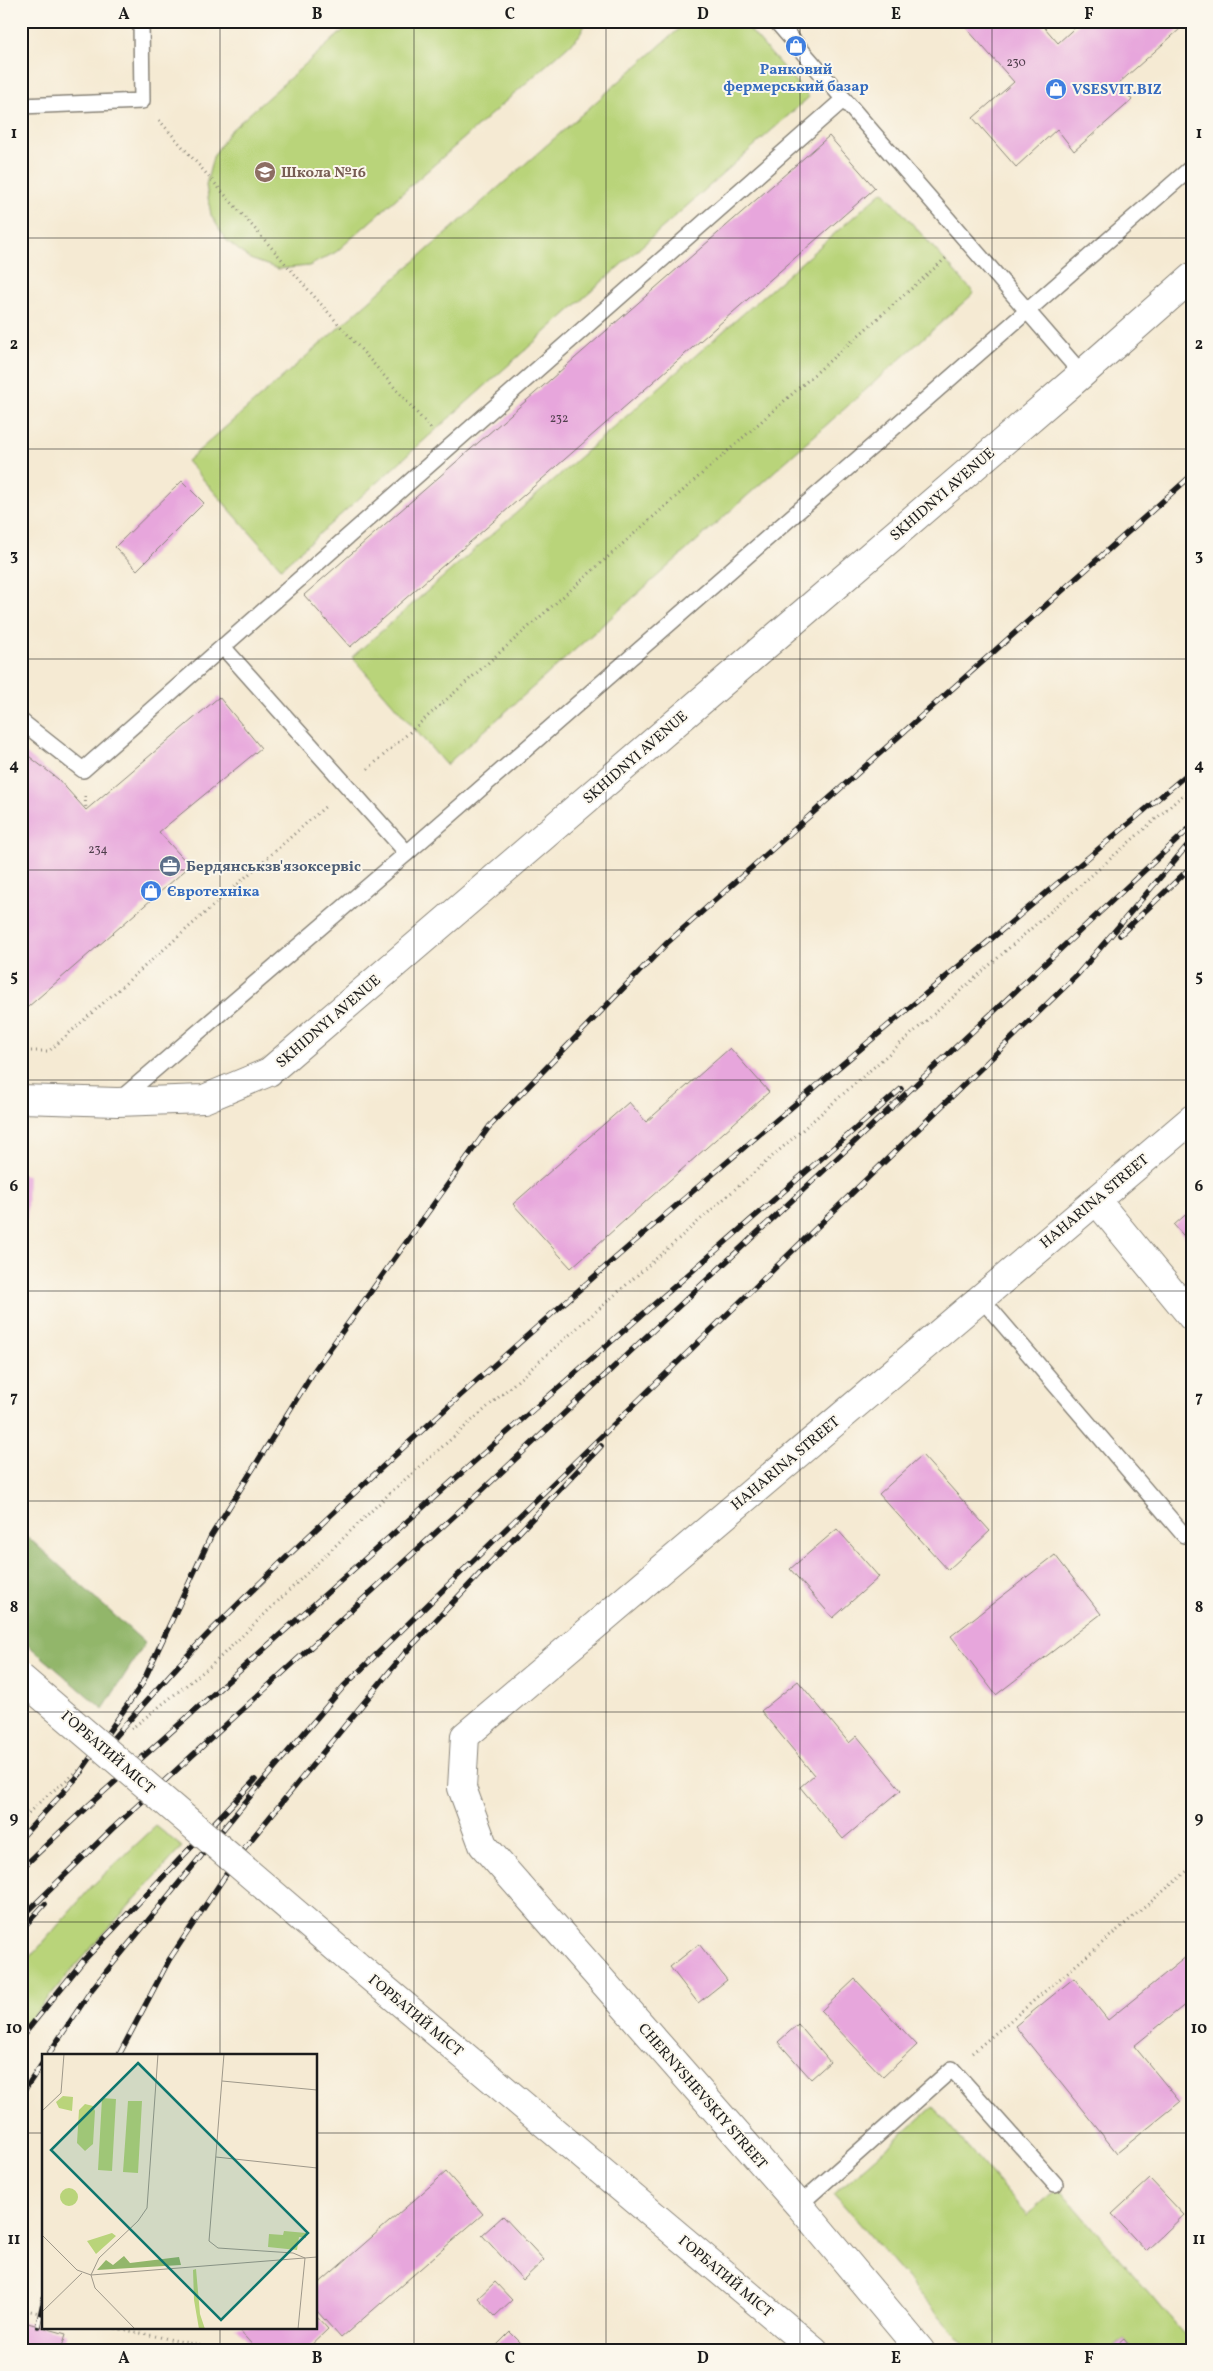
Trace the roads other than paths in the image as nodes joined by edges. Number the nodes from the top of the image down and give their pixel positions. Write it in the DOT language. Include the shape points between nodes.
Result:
graph roads {
  1 [pos="142,21"];
  2 [pos="776,21"];
  3 [pos="844,99"];
  4 [pos="21,106"];
  5 [pos="1192,167"];
  6 [pos="1192,277"];
  7 [pos="1028,312"];
  8 [pos="1082,374"];
  9 [pos="223,647"];
  10 [pos="21,721"];
  11 [pos="407,853"];
  12 [pos="21,1099"];
  13 [pos="117,1102"];
  14 [pos="1192,1119"];
  15 [pos="1096,1200"];
  16 [pos="980,1297"];
  17 [pos="1192,1317"];
  18 [pos="1184,1535"];
  19 [pos="21,1678"];
  20 [pos="483,1846"];
  21 [pos="1055,2184"];
  22 [pos="799,2205"];
  23 [pos="814,2350"];
  24 [pos="920,2350"];
  1 -- 4 [label="lane" via="142,101"];
  2 -- 3 [label="lane"];
  3 -- 7 [label="lane"];
  3 -- 9 [label="lane"];
  5 -- 7 [label="lane"];
  6 -- 8 [label="street, SKHIDNYI AVENUE"];
  7 -- 8 [label="lane"];
  7 -- 11 [label="lane"];
  8 -- 13 [label="street, SKHIDNYI AVENUE" via="269,1072 204,1099"];
  9 -- 10 [label="lane" via="83,770"];
  9 -- 11 [label="lane"];
  11 -- 13 [label="lane"];
  12 -- 13 [label="street, SKHIDNYI AVENUE"];
  14 -- 15 [label="street, HAHARINA STREET"];
  15 -- 16 [label="street, HAHARINA STREET"];
  15 -- 17 [label="street"];
  16 -- 18 [label="lane"];
  16 -- 20 [label="street, HAHARINA STREET" via="466,1736 462,1788"];
  19 -- 23 [label="street, ГОРБАТИЙ МІСТ, bridge"];
  20 -- 22 [label="street, CHERNYSHEVSKIY STREET"];
  21 -- 22 [label="lane" via="952,2069"];
  22 -- 24 [label="street, CHERNYSHEVSKIY STREET"];
}
